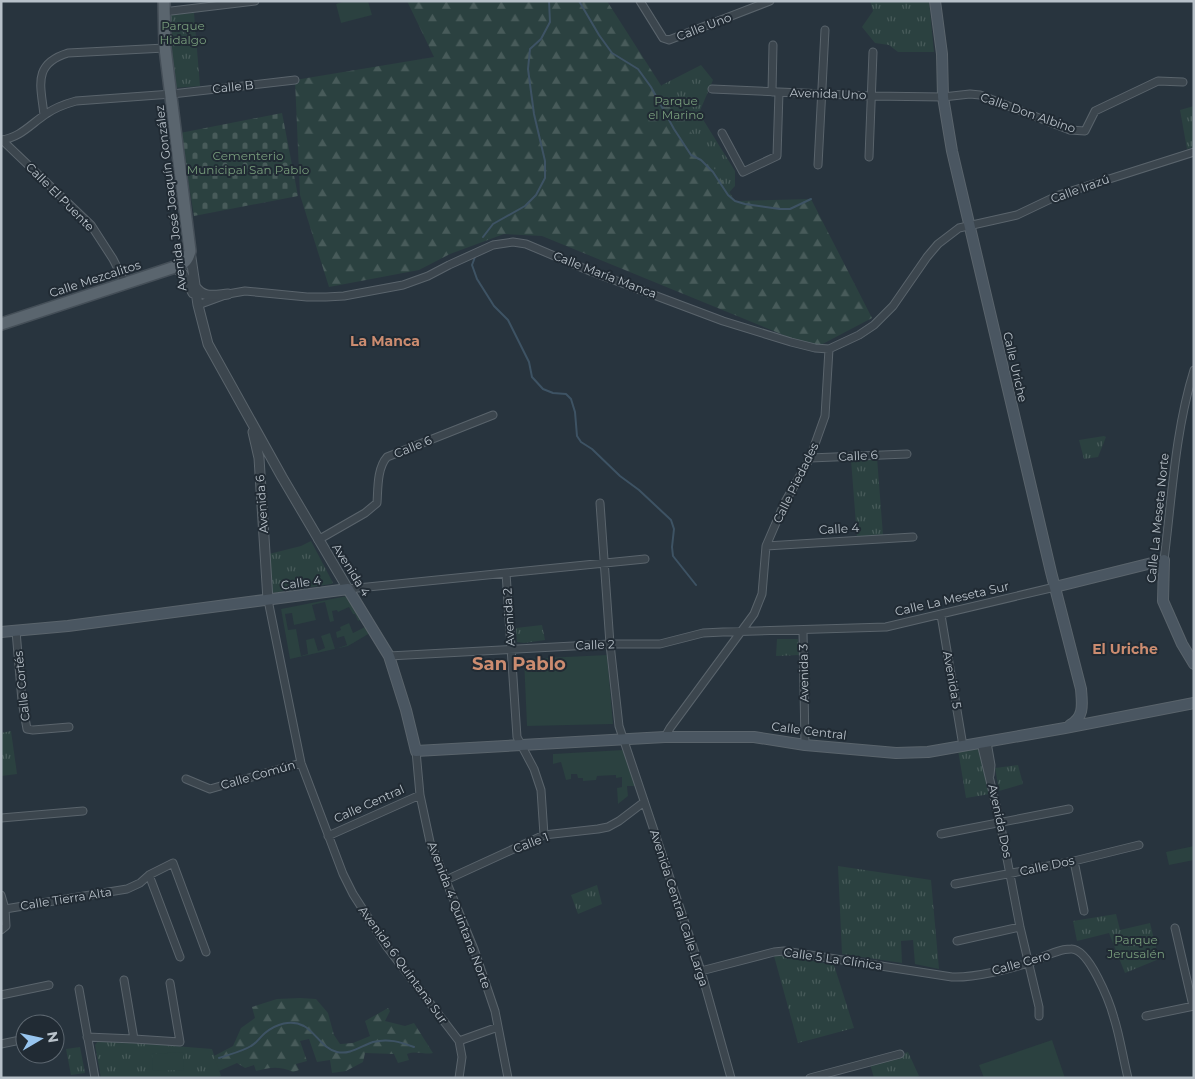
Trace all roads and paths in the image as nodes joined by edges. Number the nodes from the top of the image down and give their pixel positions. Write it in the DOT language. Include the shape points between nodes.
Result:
graph roads {
  1 [pos="255,1"];
  2 [pos="640,1"];
  3 [pos="770,1"];
  4 [pos="935,1"];
  5 [pos="164,7"];
  6 [pos="825,30"];
  7 [pos="773,45"];
  8 [pos="165,48"];
  9 [pos="873,52"];
  10 [pos="295,80"];
  11 [pos="1183,82"];
  12 [pos="712,89"];
  13 [pos="775,92"];
  14 [pos="172,94"];
  15 [pos="821,95"];
  16 [pos="871,96"];
  17 [pos="944,97"];
  18 [pos="44,115"];
  19 [pos="722,133"];
  20 [pos="2,140"];
  21 [pos="1194,152"];
  22 [pos="869,157"];
  23 [pos="818,165"];
  24 [pos="968,225"];
  25 [pos="190,251"];
  26 [pos="175,267"];
  27 [pos="125,284"];
  28 [pos="195,286"];
  29 [pos="228,294"];
  30 [pos="198,305"];
  31 [pos="1,324"];
  32 [pos="829,349"];
  33 [pos="1194,370"];
  34 [pos="246,410"];
  35 [pos="493,415"];
  36 [pos="907,454"];
  37 [pos="259,458"];
  38 [pos="810,458"];
  39 [pos="282,477"];
  40 [pos="600,503"];
  41 [pos="913,537"];
  42 [pos="318,540"];
  43 [pos="766,546"];
  44 [pos="646,559"];
  45 [pos="1164,560"];
  46 [pos="604,563"];
  47 [pos="1146,565"];
  48 [pos="506,573"];
  49 [pos="1066,584"];
  50 [pos="1055,587"];
  51 [pos="348,589"];
  52 [pos="1058,599"];
  53 [pos="268,600"];
  54 [pos="1164,601"];
  55 [pos="941,615"];
  56 [pos="16,630"];
  57 [pos="803,631"];
  58 [pos="1,632"];
  59 [pos="740,633"];
  60 [pos="610,644"];
  61 [pos="510,649"];
  62 [pos="389,656"];
  63 [pos="1194,664"];
  64 [pos="1081,688"];
  65 [pos="1194,696"];
  66 [pos="1194,702"];
  67 [pos="1182,704"];
  68 [pos="1104,720"];
  69 [pos="69,727"];
  70 [pos="1065,728"];
  71 [pos="668,733"];
  72 [pos="623,739"];
  73 [pos="984,742"];
  74 [pos="805,745"];
  75 [pos="522,746"];
  76 [pos="963,746"];
  77 [pos="416,751"];
  78 [pos="301,763"];
  79 [pos="186,779"];
  80 [pos="420,795"];
  81 [pos="644,802"];
  82 [pos="1069,809"];
  83 [pos="83,811"];
  84 [pos="1,818"];
  85 [pos="1000,822"];
  86 [pos="941,834"];
  87 [pos="544,835"];
  88 [pos="328,836"];
  89 [pos="1139,845"];
  90 [pos="1074,861"];
  91 [pos="1010,874"];
  92 [pos="149,875"];
  93 [pos="446,880"];
  94 [pos="955,884"];
  95 [pos="1,895"];
  96 [pos="5,908"];
  97 [pos="1084,911"];
  98 [pos="1020,927"];
  99 [pos="1175,928"];
  100 [pos="1,930"];
  101 [pos="957,941"];
  102 [pos="206,952"];
  103 [pos="180,956"];
  104 [pos="1029,963"];
  105 [pos="701,970"];
  106 [pos="966,978"];
  107 [pos="124,980"];
  108 [pos="170,983"];
  109 [pos="49,985"];
  110 [pos="80,989"];
  111 [pos="1,995"];
  112 [pos="1193,1006"];
  113 [pos="1039,1016"];
  114 [pos="1146,1016"];
  115 [pos="498,1027"];
  116 [pos="87,1037"];
  117 [pos="134,1039"];
  118 [pos="15,1041"];
  119 [pos="459,1041"];
  120 [pos="1,1044"];
  121 [pos="900,1054"];
  122 [pos="95,1078"];
  123 [pos="458,1078"];
  124 [pos="508,1078"];
  125 [pos="731,1078"];
  126 [pos="810,1078"];
  127 [pos="1128,1078"];
  1 -- 5 [label="street"];
  2 -- 3 [label="street, Calle Uno" via="665,40"];
  4 -- 17 [label="main road, Calle Uriche" via="942,46"];
  5 -- 8 [label="main road, Avenida José Joaquín González"];
  6 -- 15 [label="street"];
  7 -- 13 [label="street"];
  8 -- 14 [label="main road, Avenida José Joaquín González"];
  8 -- 18 [label="street" via="60,56 44,66 42,73"];
  9 -- 16 [label="street"];
  10 -- 14 [label="street, Calle B"];
  11 -- 17 [label="street, Calle Don Albino" via="1158,81 1096,111 1082,131 1070,130 980,95"];
  12 -- 13 [label="street, Avenida Uno"];
  13 -- 15 [label="street, Avenida Uno"];
  13 -- 19 [label="street" via="777,156 743,172"];
  14 -- 18 [label="street, Calle B" via="76,101 62,104"];
  14 -- 25 [label="main road, Avenida José Joaquín González"];
  15 -- 16 [label="street, Avenida Uno"];
  15 -- 23 [label="street"];
  16 -- 17 [label="street, Avenida Uno"];
  16 -- 22 [label="street"];
  17 -- 24 [label="main road, Calle Uriche"];
  18 -- 20 [label="street, Calle B" via="25,130"];
  20 -- 27 [label="street, Calle El Puente" via="90,225"];
  21 -- 24 [label="street, Calle Irazú" via="1059,194 1017,215"];
  24 -- 32 [label="street" via="938,244 893,306 874,324"];
  24 -- 50 [label="main road, Calle Uriche"];
  25 -- 26 [label="main road, Calle Mezcalitos" via="184,264"];
  25 -- 28 [label="street, Avenida José Joaquín González"];
  26 -- 27 [label="main road, Calle Mezcalitos"];
  26 -- 30 [label="street" via="183,274"];
  27 -- 31 [label="main road, Calle Mezcalitos"];
  28 -- 29 [label="street" via="205,295"];
  28 -- 30 [label="street, Avenida José Joaquín González"];
  29 -- 30 [label="street, Calle María Manca"];
  29 -- 32 [label="street, Calle María Manca" via="245,291 307,297 354,294 428,276 493,245 513,242 526,244 723,321 799,344"];
  30 -- 34 [label="street, Avenida José Joaquín González" via="208,344"];
  32 -- 38 [label="street, Calle Piedades" via="825,416"];
  33 -- 45 [label="street, Calle La Meseta Norte" via="1179,433"];
  34 -- 37 [label="street, Avenida 6"];
  34 -- 39 [label="street, Avenida 4"];
  35 -- 42 [label="street, Calle 6" via="387,457 381,468 376,503 365,513"];
  36 -- 38 [label="street, Calle 6"];
  37 -- 39 [label="street" via="266,456"];
  37 -- 53 [label="street, Avenida 6"];
  38 -- 43 [label="street, Calle Piedades" via="785,502"];
  39 -- 42 [label="street, Avenida 4"];
  40 -- 46 [label="street, Avenida Central Calle Larga"];
  41 -- 43 [label="street, Calle 4"];
  42 -- 51 [label="street, Avenida 4"];
  43 -- 59 [label="street, Calle Piedades" via="762,594 754,614"];
  44 -- 46 [label="street, Calle 4"];
  45 -- 47 [label="main road, Calle La Meseta Sur"];
  45 -- 54 [label="main road, Calle La Meseta Norte"];
  46 -- 48 [label="street, Calle 4"];
  46 -- 60 [label="street, Avenida Central Calle Larga"];
  47 -- 49 [label="main road, Calle La Meseta Sur"];
  47 -- 54 [label="main road" via="1156,569"];
  48 -- 51 [label="street, Calle 4"];
  48 -- 61 [label="street, Avenida 2"];
  49 -- 50 [label="main road, Calle La Meseta Sur"];
  49 -- 52 [label="main road" via="1060,588"];
  50 -- 52 [label="main road, Calle Uriche"];
  50 -- 55 [label="street, Calle La Meseta Sur"];
  51 -- 53 [label="main road, Calle 4"];
  51 -- 62 [label="main road, Avenida 4"];
  52 -- 64 [label="main road, Calle Uriche"];
  53 -- 56 [label="main road, Calle 4"];
  53 -- 78 [label="street, Avenida 6 Quintana Sur"];
  54 -- 63 [label="main road, Calle La Meseta Norte"];
  55 -- 57 [label="street, Calle La Meseta Sur" via="886,627"];
  55 -- 76 [label="street, Avenida 5"];
  56 -- 58 [label="main road, Calle 4"];
  56 -- 69 [label="street, Calle Cortés" via="27,729"];
  57 -- 59 [label="street, Calle La Meseta Sur"];
  57 -- 74 [label="street, Avenida 3"];
  59 -- 60 [label="street, Calle 2" via="703,634 660,644"];
  59 -- 71 [label="street, Calle Piedades"];
  60 -- 61 [label="street, Calle 2"];
  60 -- 72 [label="street, Avenida Central Calle Larga"];
  61 -- 62 [label="street, Calle 2"];
  61 -- 75 [label="street, Avenida 2" via="517,737"];
  62 -- 77 [label="main road, Avenida 4"];
  64 -- 68 [label="main road" via="1091,715"];
  64 -- 70 [label="main road, Calle Uriche" via="1081,717"];
  65 -- 67 [label="main road"];
  66 -- 67 [label="main road, Calle Central"];
  67 -- 68 [label="main road, Calle Central"];
  68 -- 70 [label="main road, Calle Central"];
  70 -- 73 [label="main road, Calle Central"];
  71 -- 72 [label="main road, Calle Central" via="654,738"];
  71 -- 74 [label="main road, Calle Central" via="754,738"];
  72 -- 75 [label="main road, Calle Central"];
  72 -- 81 [label="street, Avenida Central Calle Larga"];
  73 -- 76 [label="main road, Calle Central"];
  73 -- 85 [label="street, Avenida Dos"];
  74 -- 76 [label="main road, Calle Central" via="896,754"];
  75 -- 77 [label="main road, Calle Central"];
  75 -- 87 [label="street, Avenida 2" via="541,790"];
  77 -- 80 [label="street, Avenida 4 Quintana Norte"];
  78 -- 79 [label="street, Calle Común" via="210,789"];
  78 -- 88 [label="street, Avenida 6 Quintana Sur"];
  80 -- 88 [label="street, Calle Central"];
  80 -- 93 [label="street, Avenida 4 Quintana Norte" via="430,842"];
  81 -- 87 [label="street, Calle 1" via="608,827"];
  81 -- 105 [label="street, Avenida Central Calle Larga"];
  82 -- 85 [label="street"];
  83 -- 84 [label="street"];
  85 -- 86 [label="street"];
  85 -- 91 [label="street, Avenida Dos"];
  87 -- 93 [label="street, Calle 1"];
  88 -- 119 [label="street, Avenida 6 Quintana Sur" via="343,874 368,919"];
  89 -- 90 [label="street, Calle Dos"];
  90 -- 91 [label="street, Calle Dos"];
  90 -- 97 [label="street"];
  91 -- 94 [label="street, Calle Dos"];
  91 -- 98 [label="street, Avenida Dos"];
  92 -- 96 [label="street, Calle Tierra Alta" via="127,889"];
  92 -- 102 [label="street" via="172,863"];
  92 -- 103 [label="street"];
  93 -- 115 [label="street, Avenida 4 Quintana Norte" via="474,949"];
  95 -- 96 [label="street"];
  96 -- 100 [label="street" via="6,926"];
  98 -- 101 [label="street"];
  98 -- 104 [label="street, Avenida Dos"];
  99 -- 112 [label="street"];
  104 -- 106 [label="street, Calle Cero"];
  104 -- 113 [label="street, Avenida Dos" via="1040,1006"];
  104 -- 127 [label="street, Calle Cero" via="1068,949 1076,949 1088,960 1115,1019"];
  105 -- 106 [label="street, Calle 5 La Clínica" via="784,951"];
  105 -- 125 [label="street, Avenida Central Calle Larga"];
  107 -- 117 [label="street"];
  108 -- 117 [label="street" via="180,1042"];
  109 -- 111 [label="street"];
  110 -- 116 [label="street"];
  112 -- 114 [label="street"];
  115 -- 119 [label="street"];
  115 -- 124 [label="street, Avenida 4 Quintana Norte"];
  116 -- 117 [label="street"];
  116 -- 122 [label="street"];
  118 -- 120 [label="street"];
  119 -- 123 [label="street" via="462,1057"];
  121 -- 126 [label="street"];
}
